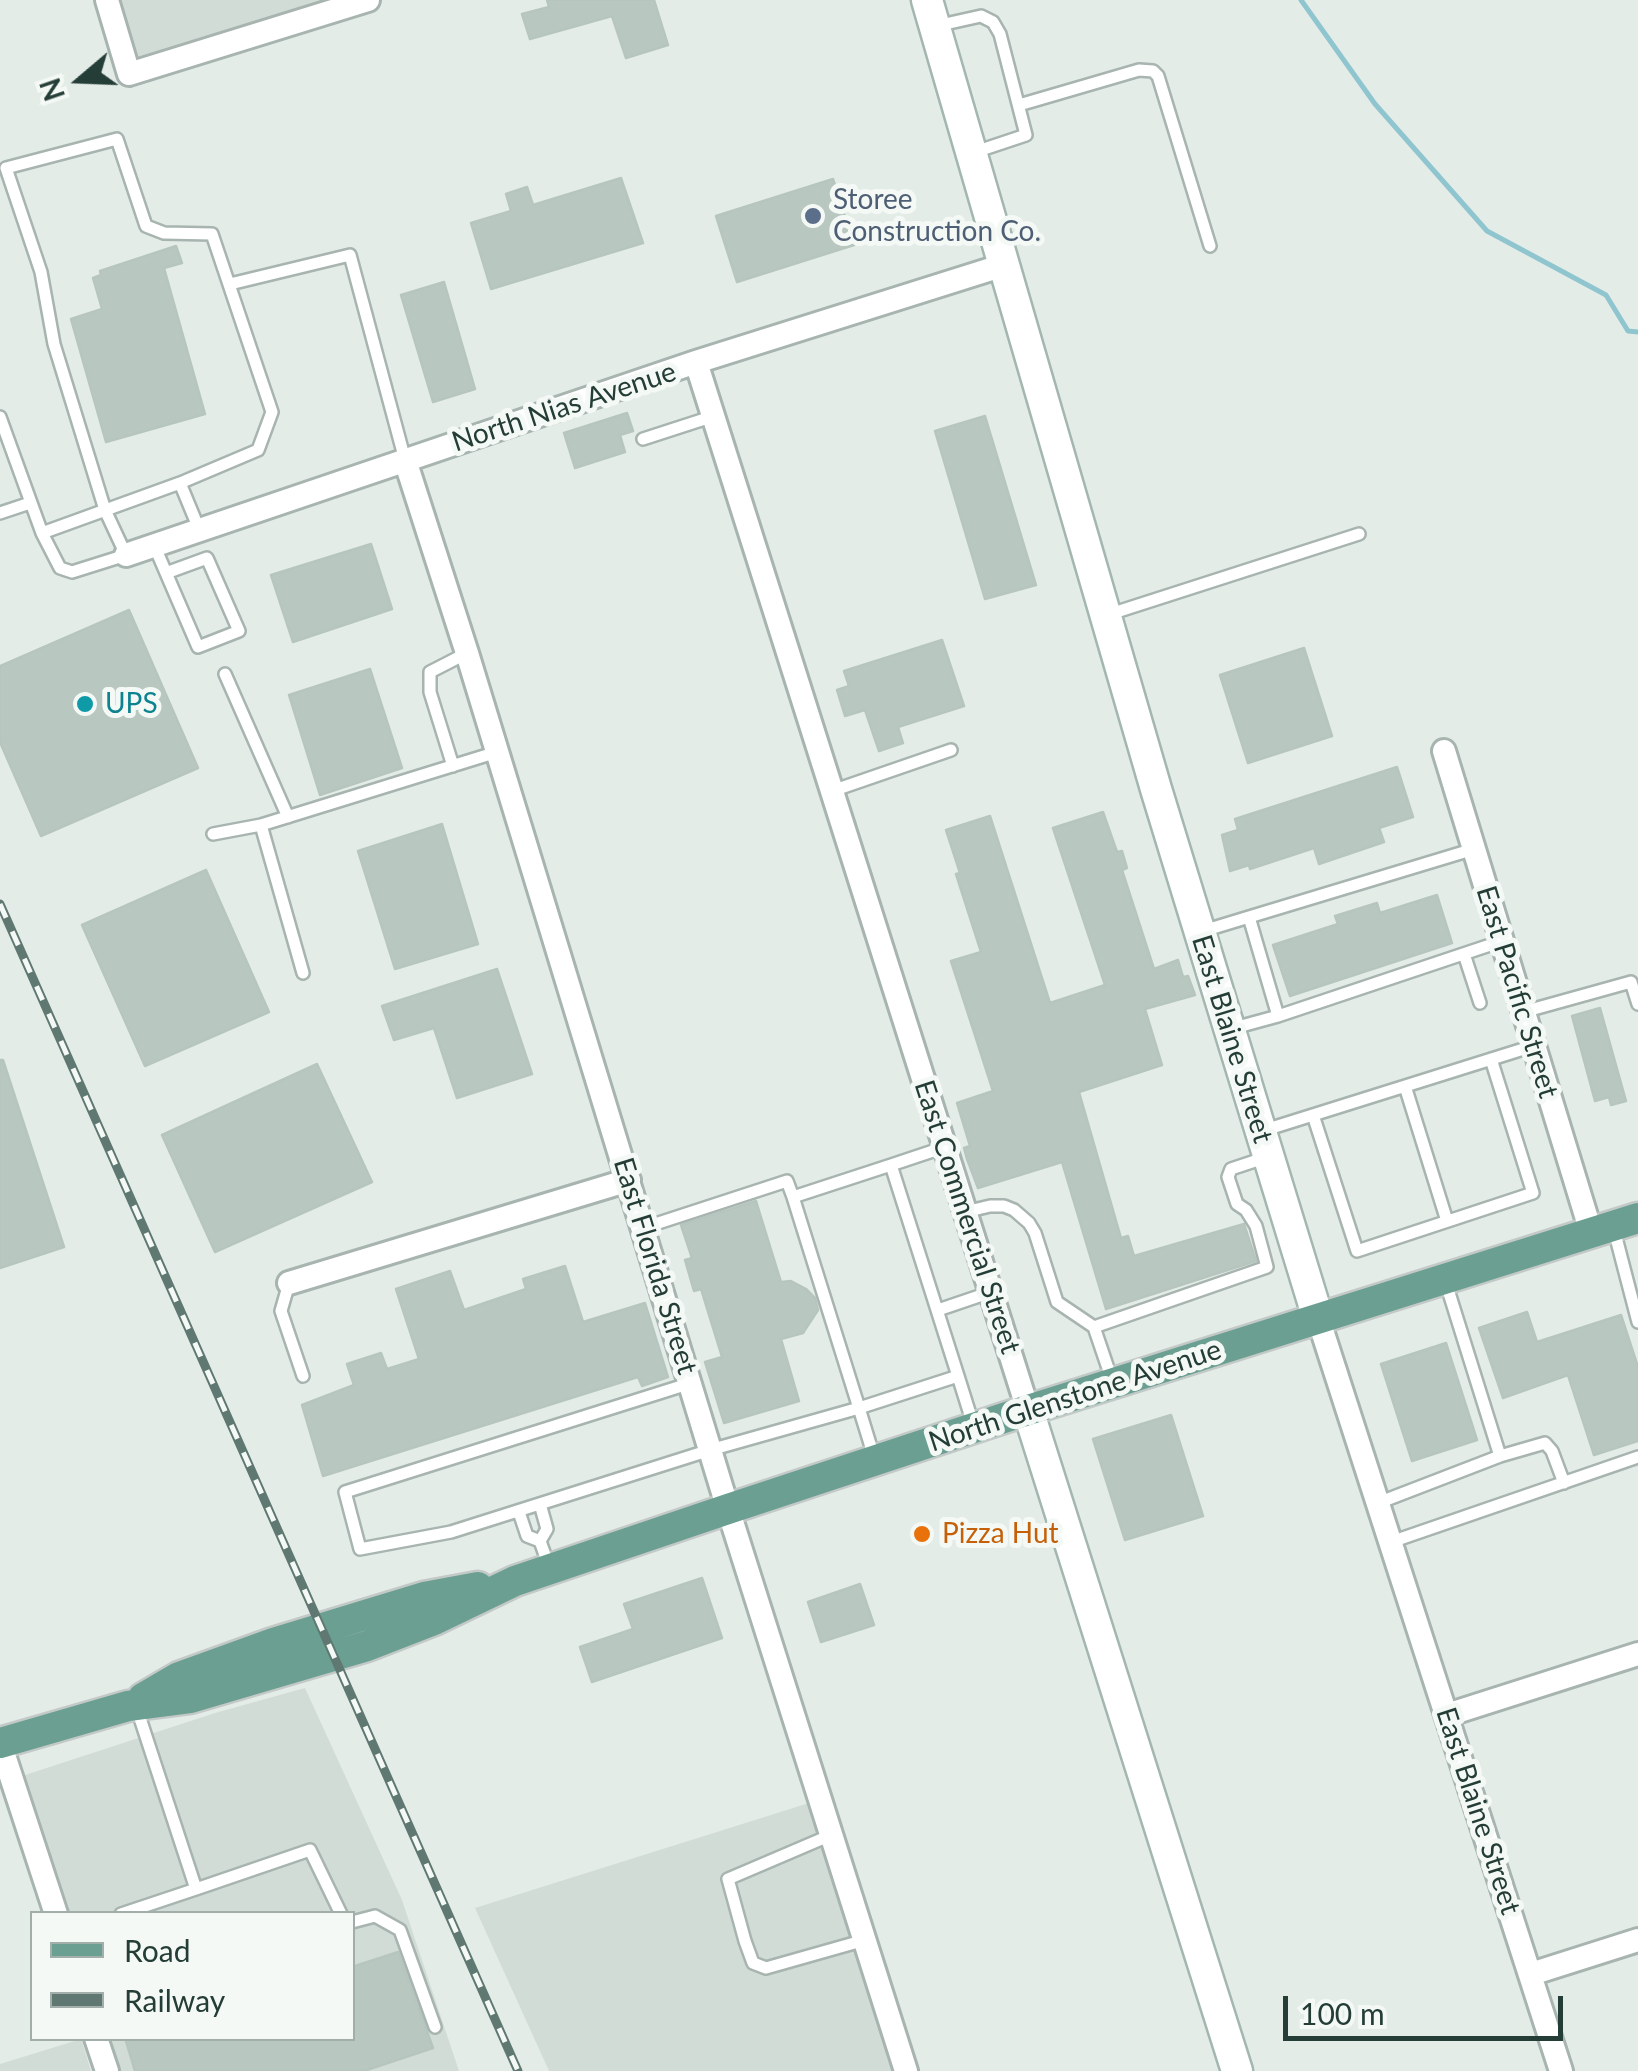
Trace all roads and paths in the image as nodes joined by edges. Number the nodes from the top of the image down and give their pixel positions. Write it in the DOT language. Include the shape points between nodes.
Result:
graph roads {
  1 [pos="107,0"];
  2 [pos="368,0"];
  3 [pos="931,13"];
  4 [pos="1018,105"];
  5 [pos="972,153"];
  6 [pos="3,168"];
  7 [pos="1210,246"];
  8 [pos="1004,264"];
  9 [pos="230,284"];
  10 [pos="696,362"];
  11 [pos="714,416"];
  12 [pos="0,417"];
  13 [pos="643,439"];
  14 [pos="405,460"];
  15 [pos="180,483"];
  16 [pos="30,503"];
  17 [pos="105,510"];
  18 [pos="0,513"];
  19 [pos="199,530"];
  20 [pos="42,533"];
  21 [pos="1360,534"];
  22 [pos="154,545"];
  23 [pos="126,554"];
  24 [pos="166,572"];
  25 [pos="1106,616"];
  26 [pos="468,652"];
  27 [pos="225,674"];
  28 [pos="952,750"];
  29 [pos="1444,751"];
  30 [pos="498,752"];
  31 [pos="453,766"];
  32 [pos="832,791"];
  33 [pos="288,816"];
  34 [pos="262,824"];
  35 [pos="213,834"];
  36 [pos="1474,849"];
  37 [pos="1248,917"];
  38 [pos="1200,932"];
  39 [pos="1502,941"];
  40 [pos="1464,954"];
  41 [pos="303,973"];
  42 [pos="1480,1003"];
  43 [pos="1638,1004"];
  44 [pos="1524,1012"];
  45 [pos="1278,1016"];
  46 [pos="1230,1030"];
  47 [pos="1533,1046"];
  48 [pos="1491,1059"];
  49 [pos="1406,1086"];
  50 [pos="1313,1115"];
  51 [pos="1264,1144"];
  52 [pos="945,1147"];
  53 [pos="891,1165"];
  54 [pos="629,1180"];
  55 [pos="793,1197"];
  56 [pos="966,1212"];
  57 [pos="1447,1222"];
  58 [pos="1623,1225"];
  59 [pos="644,1228"];
  60 [pos="1444,1278"];
  61 [pos="289,1284"];
  62 [pos="991,1292"];
  63 [pos="938,1310"];
  64 [pos="1318,1318"];
  65 [pos="1638,1322"];
  66 [pos="1094,1327"];
  67 [pos="303,1376"];
  68 [pos="958,1376"];
  69 [pos="1114,1383"];
  70 [pos="690,1384"];
  71 [pos="859,1408"];
  72 [pos="1028,1410"];
  73 [pos="974,1427"];
  74 [pos="710,1450"];
  75 [pos="1500,1456"];
  76 [pos="1638,1457"];
  77 [pos="875,1460"];
  78 [pos="1564,1482"];
  79 [pos="1378,1503"];
  80 [pos="540,1504"];
  81 [pos="728,1509"];
  82 [pos="519,1512"];
  83 [pos="1390,1542"];
  84 [pos="545,1555"];
  85 [pos="1638,1654"];
  86 [pos="132,1706"];
  87 [pos="1447,1714"];
  88 [pos="0,1743"];
  89 [pos="831,1834"];
  90 [pos="196,1888"];
  91 [pos="55,1911"];
  92 [pos="128,1911"];
  93 [pos="340,1911"];
  94 [pos="355,1921"];
  95 [pos="864,1940"];
  96 [pos="1638,1940"];
  97 [pos="1531,1974"];
  98 [pos="435,2026"];
  99 [pos="97,2041"];
  100 [pos="107,2071"];
  101 [pos="906,2071"];
  102 [pos="1238,2071"];
  103 [pos="1561,2071"];
  1 -- 2 [label="street" via="129,74"];
  3 -- 4 [label="lane" via="993,22"];
  3 -- 5 [label="street, East Blaine Street"];
  4 -- 5 [label="lane" via="1026,135"];
  4 -- 7 [label="lane" via="1153,71"];
  5 -- 8 [label="street, East Blaine Street"];
  6 -- 9 [label="lane" via="117,138 146,226 164,234 212,234"];
  6 -- 17 [label="lane" via="41,272 54,344"];
  8 -- 10 [label="street, North Nias Avenue"];
  8 -- 25 [label="street, East Blaine Street"];
  9 -- 14 [label="lane" via="350,256"];
  9 -- 15 [label="lane" via="272,412 258,450"];
  10 -- 11 [label="street, East Commercial Street"];
  10 -- 14 [label="street, North Nias Avenue"];
  11 -- 13 [label="lane"];
  11 -- 32 [label="street, East Commercial Street"];
  12 -- 16 [label="lane"];
  14 -- 19 [label="street, North Nias Avenue"];
  14 -- 26 [label="street, East Florida Street"];
  15 -- 17 [label="lane"];
  15 -- 19 [label="lane"];
  16 -- 18 [label="lane"];
  16 -- 20 [label="lane"];
  17 -- 20 [label="lane"];
  17 -- 23 [label="lane"];
  19 -- 22 [label="street, North Nias Avenue"];
  20 -- 23 [label="lane" via="60,568 72,572"];
  21 -- 25 [label="lane"];
  22 -- 23 [label="street, North Nias Avenue"];
  22 -- 24 [label="lane"];
  24 -- 24 [label="lane" via="198,647 239,631 206,558"];
  25 -- 38 [label="street, East Blaine Street"];
  26 -- 30 [label="street, East Florida Street"];
  26 -- 31 [label="lane" via="430,672"];
  27 -- 33 [label="lane"];
  28 -- 32 [label="lane"];
  29 -- 36 [label="street, East Pacific Street"];
  30 -- 31 [label="lane"];
  30 -- 54 [label="street, East Florida Street"];
  31 -- 33 [label="lane"];
  32 -- 52 [label="street, East Commercial Street"];
  33 -- 34 [label="lane"];
  34 -- 35 [label="lane"];
  34 -- 41 [label="lane"];
  36 -- 37 [label="lane"];
  36 -- 39 [label="street, East Pacific Street"];
  37 -- 38 [label="lane"];
  37 -- 45 [label="lane"];
  38 -- 46 [label="street, East Blaine Street"];
  39 -- 40 [label="lane"];
  39 -- 44 [label="street, East Pacific Street"];
  40 -- 42 [label="lane"];
  40 -- 45 [label="lane"];
  43 -- 44 [label="lane" via="1632,982"];
  44 -- 47 [label="street, East Pacific Street"];
  45 -- 46 [label="lane"];
  46 -- 51 [label="street, East Blaine Street"];
  47 -- 48 [label="lane"];
  47 -- 58 [label="street, East Pacific Street"];
  48 -- 49 [label="lane"];
  48 -- 57 [label="lane" via="1533,1193"];
  49 -- 50 [label="lane"];
  49 -- 57 [label="lane"];
  50 -- 51 [label="lane"];
  50 -- 57 [label="lane" via="1357,1252"];
  51 -- 64 [label="street, East Blaine Street"];
  51 -- 66 [label="lane" via="1228,1177 1237,1204 1256,1226 1264,1270"];
  52 -- 53 [label="lane"];
  52 -- 56 [label="street, East Commercial Street"];
  53 -- 55 [label="lane"];
  53 -- 63 [label="lane"];
  54 -- 59 [label="street, East Florida Street"];
  54 -- 61 [label="street"];
  55 -- 59 [label="lane" via="787,1181"];
  55 -- 71 [label="lane"];
  56 -- 62 [label="street, East Commercial Street"];
  56 -- 66 [label="lane" via="1014,1210 1036,1233 1057,1302"];
  58 -- 60 [label="main road, North Glenstone Avenue"];
  58 -- 65 [label="lane"];
  59 -- 70 [label="street, East Florida Street"];
  60 -- 64 [label="main road, North Glenstone Avenue"];
  60 -- 75 [label="lane"];
  61 -- 67 [label="lane" via="281,1311"];
  62 -- 63 [label="lane"];
  62 -- 72 [label="street, East Commercial Street"];
  63 -- 68 [label="lane"];
  64 -- 69 [label="main road, North Glenstone Avenue"];
  64 -- 79 [label="street, East Blaine Street"];
  66 -- 69 [label="lane"];
  68 -- 71 [label="lane"];
  68 -- 73 [label="lane"];
  69 -- 72 [label="main road, North Glenstone Avenue"];
  70 -- 74 [label="street, East Florida Street"];
  70 -- 82 [label="lane" via="345,1492 360,1550"];
  71 -- 74 [label="lane"];
  71 -- 77 [label="lane"];
  72 -- 73 [label="main road, North Glenstone Avenue"];
  72 -- 102 [label="street, East Commercial Street"];
  73 -- 77 [label="main road, North Glenstone Avenue"];
  74 -- 80 [label="lane"];
  74 -- 81 [label="street, East Florida Street"];
  75 -- 78 [label="lane" via="1545,1443"];
  75 -- 79 [label="lane"];
  76 -- 78 [label="lane"];
  77 -- 81 [label="main road, North Glenstone Avenue"];
  78 -- 83 [label="lane"];
  79 -- 83 [label="street, East Blaine Street"];
  80 -- 82 [label="lane"];
  80 -- 84 [label="lane"];
  81 -- 84 [label="main road, North Glenstone Avenue"];
  81 -- 89 [label="street, East Florida Street"];
  82 -- 84 [label="lane" via="526,1536"];
  83 -- 87 [label="street, East Blaine Street"];
  84 -- 86 [label="main road, North Glenstone Avenue" via="515,1581 424,1598 291,1638 179,1677"];
  85 -- 87 [label="street"];
  86 -- 88 [label="main road, North Glenstone Avenue"];
  86 -- 90 [label="lane"];
  87 -- 97 [label="street, East Blaine Street"];
  88 -- 91 [label="street"];
  89 -- 95 [label="street, East Florida Street"];
  89 -- 95 [label="lane" via="728,1879 745,1941 754,1963 766,1968"];
  90 -- 92 [label="lane"];
  90 -- 93 [label="lane" via="310,1850"];
  94 -- 98 [label="lane" via="375,1916 400,1930"];
  95 -- 101 [label="street, East Florida Street"];
  96 -- 97 [label="street"];
  97 -- 103 [label="street, East Blaine Street"];
  99 -- 100 [label="street"];
}
